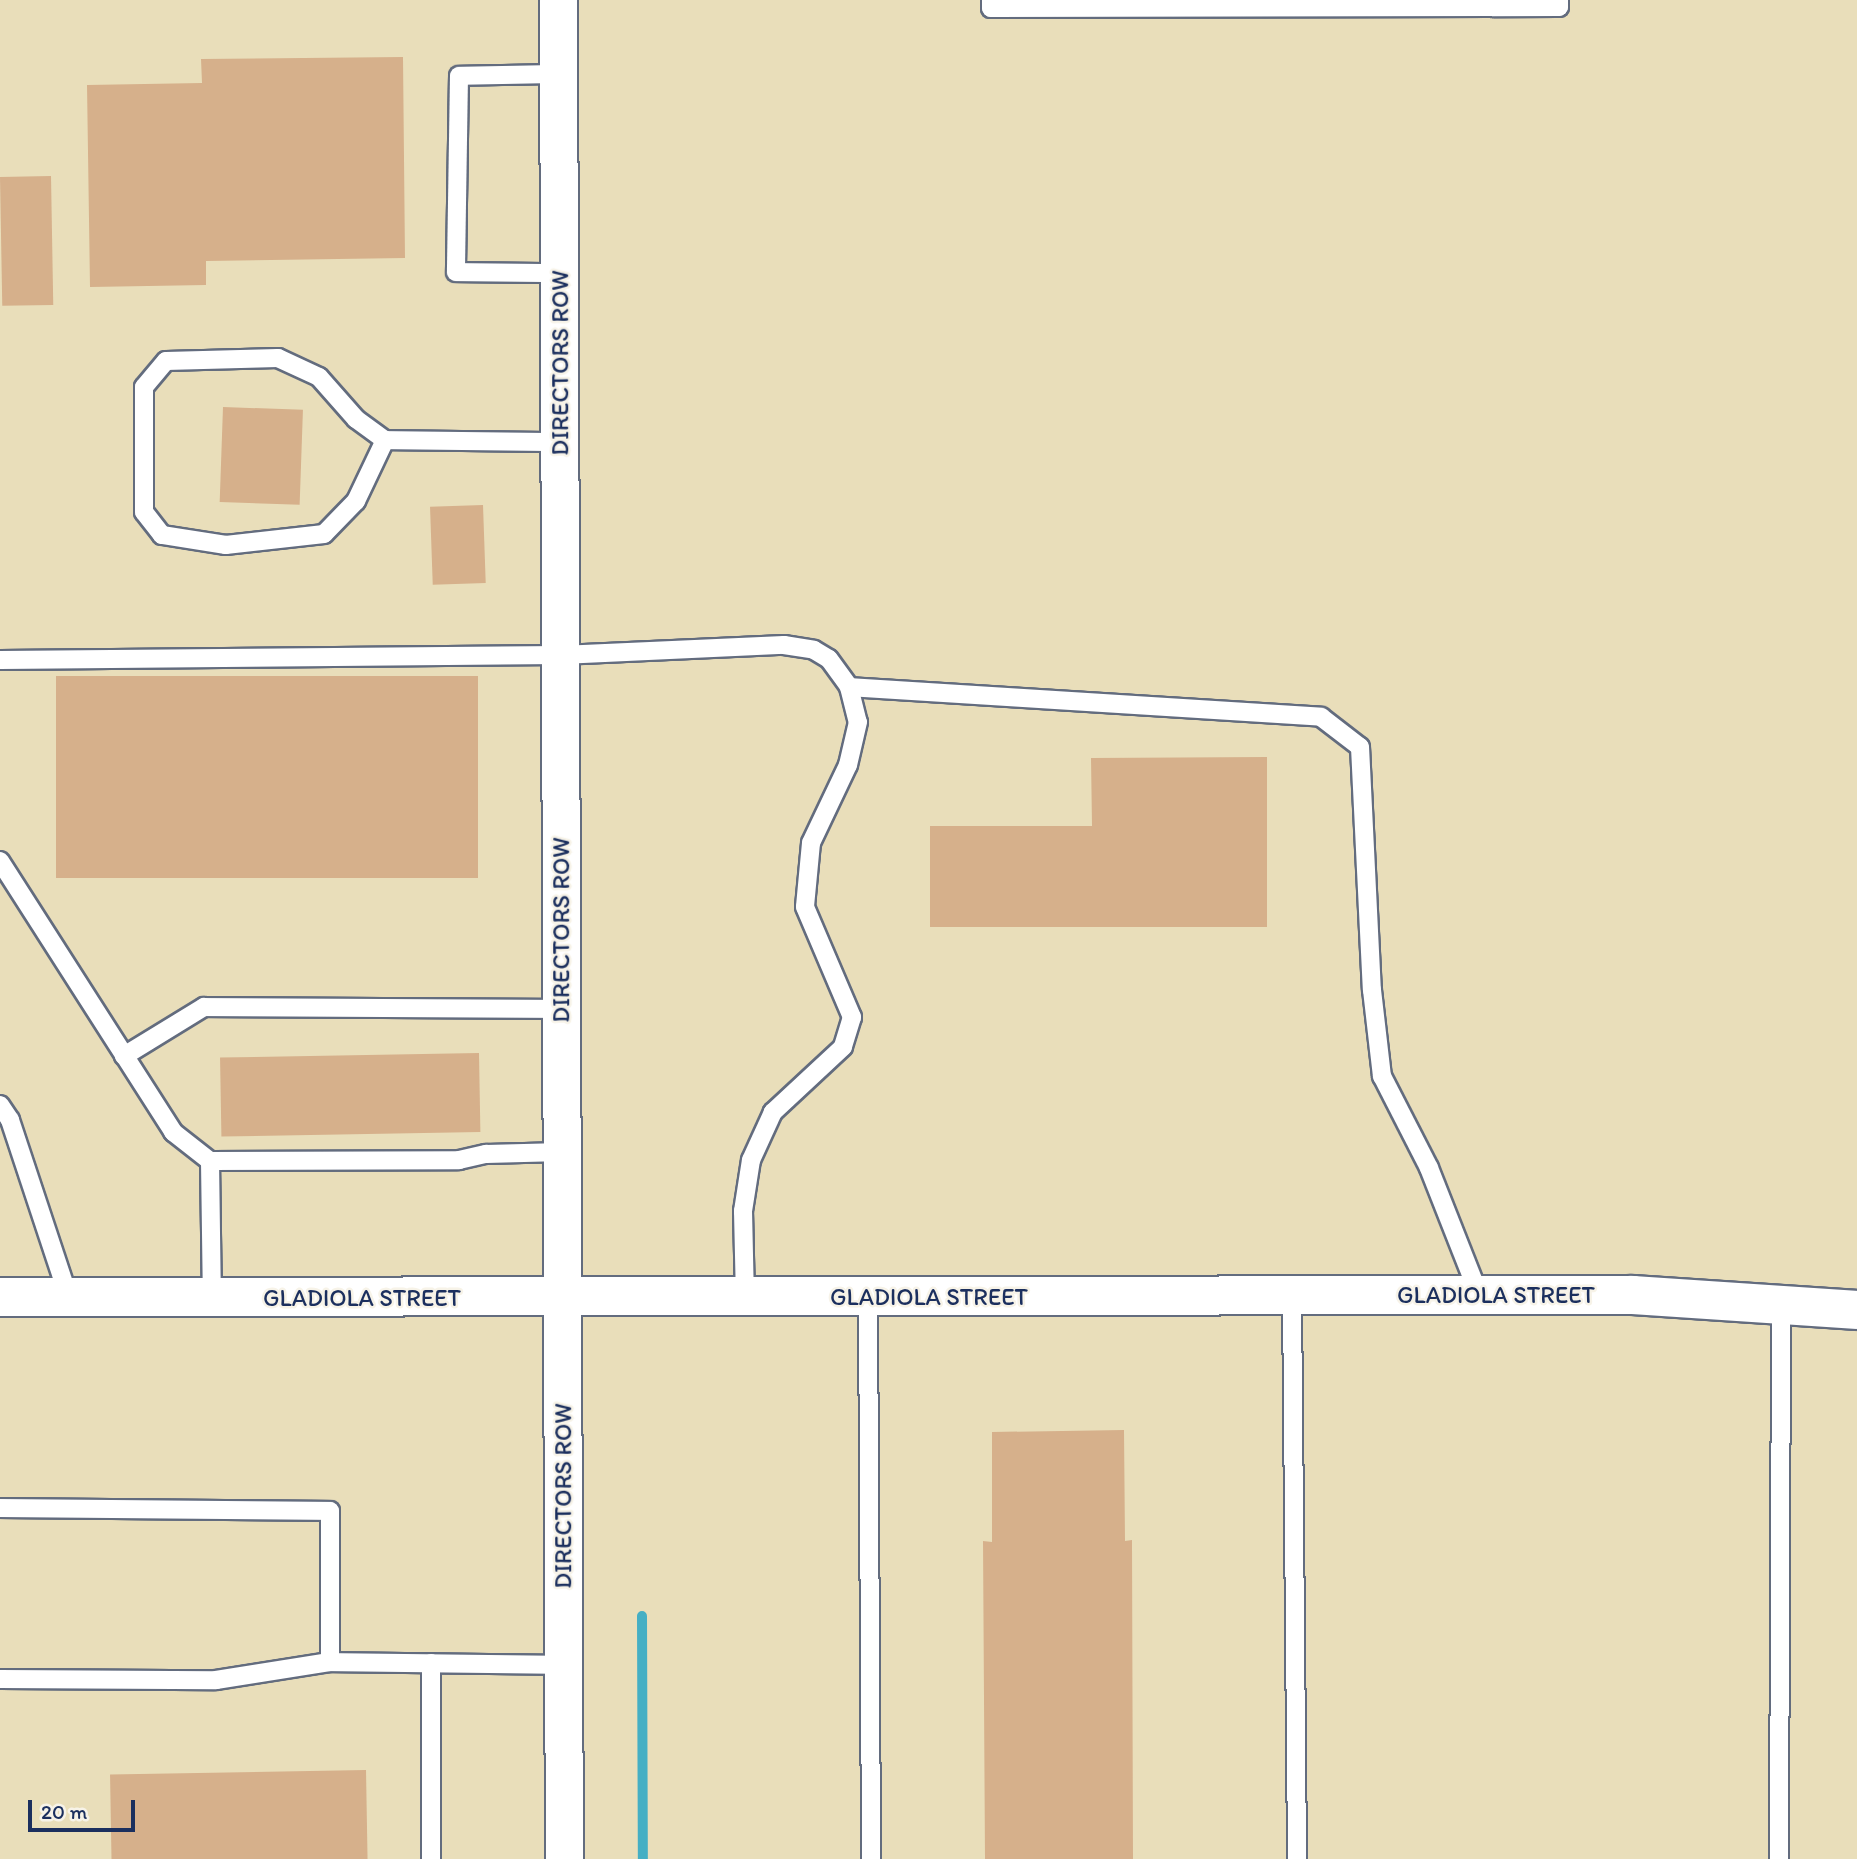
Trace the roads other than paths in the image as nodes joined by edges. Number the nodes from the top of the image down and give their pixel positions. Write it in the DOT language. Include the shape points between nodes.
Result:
graph roads {
  1 [pos="558,0"];
  2 [pos="991,0"];
  3 [pos="1559,0"];
  4 [pos="559,74"];
  5 [pos="559,273"];
  6 [pos="386,440"];
  7 [pos="560,442"];
  8 [pos="561,655"];
  9 [pos="0,660"];
  10 [pos="849,687"];
  11 [pos="0,862"];
  12 [pos="562,1009"];
  13 [pos="124,1056"];
  14 [pos="0,1105"];
  15 [pos="562,1152"];
  16 [pos="210,1161"];
  17 [pos="1292,1294"];
  18 [pos="1479,1295"];
  19 [pos="0,1297"];
  20 [pos="745,1297"];
  21 [pos="69,1298"];
  22 [pos="212,1298"];
  23 [pos="562,1298"];
  24 [pos="868,1298"];
  25 [pos="1781,1304"];
  26 [pos="1857,1310"];
  27 [pos="0,1508"];
  28 [pos="330,1662"];
  29 [pos="431,1663"];
  30 [pos="564,1665"];
  31 [pos="0,1679"];
  32 [pos="431,1859"];
  33 [pos="564,1859"];
  34 [pos="872,1859"];
  35 [pos="1297,1859"];
  36 [pos="1779,1859"];
  1 -- 4 [label="street, DIRECTORS ROW"];
  2 -- 3 [label="lane" via="991,8 1559,7"];
  4 -- 5 [label="street, DIRECTORS ROW"];
  4 -- 5 [label="lane" via="459,76 456,272"];
  5 -- 7 [label="street, DIRECTORS ROW"];
  6 -- 6 [label="lane" via="356,419 319,377 278,358 166,361 144,387 144,512 162,536 226,545 324,534 356,501"];
  6 -- 7 [label="lane"];
  7 -- 8 [label="street, DIRECTORS ROW"];
  8 -- 9 [label="lane"];
  8 -- 10 [label="lane" via="784,645 814,650 828,659"];
  8 -- 12 [label="street, DIRECTORS ROW"];
  10 -- 18 [label="lane" via="1321,717 1360,747 1372,990 1382,1076 1429,1168"];
  10 -- 20 [label="lane" via="858,722 848,765 811,844 805,907 852,1017 843,1047 773,1112 751,1160 743,1211"];
  11 -- 13 [label="lane"];
  12 -- 13 [label="lane" via="204,1007"];
  12 -- 15 [label="street, DIRECTORS ROW"];
  13 -- 16 [label="lane" via="173,1132"];
  14 -- 21 [label="lane" via="10,1120"];
  15 -- 16 [label="lane" via="485,1154 459,1160"];
  15 -- 23 [label="street, DIRECTORS ROW"];
  16 -- 22 [label="lane"];
  17 -- 18 [label="street, GLADIOLA STREET"];
  17 -- 24 [label="street, GLADIOLA STREET"];
  17 -- 35 [label="lane"];
  18 -- 25 [label="street, GLADIOLA STREET" via="1633,1296"];
  19 -- 21 [label="street, GLADIOLA STREET"];
  20 -- 23 [label="street, GLADIOLA STREET"];
  20 -- 24 [label="street, GLADIOLA STREET"];
  21 -- 22 [label="street, GLADIOLA STREET"];
  22 -- 23 [label="street, GLADIOLA STREET"];
  23 -- 30 [label="street, DIRECTORS ROW"];
  24 -- 34 [label="lane"];
  25 -- 26 [label="street, GLADIOLA STREET"];
  25 -- 36 [label="lane"];
  27 -- 28 [label="lane" via="330,1511"];
  28 -- 29 [label="lane"];
  28 -- 31 [label="lane" via="216,1680"];
  29 -- 30 [label="lane"];
  29 -- 32 [label="lane"];
  30 -- 33 [label="street, DIRECTORS ROW"];
}
